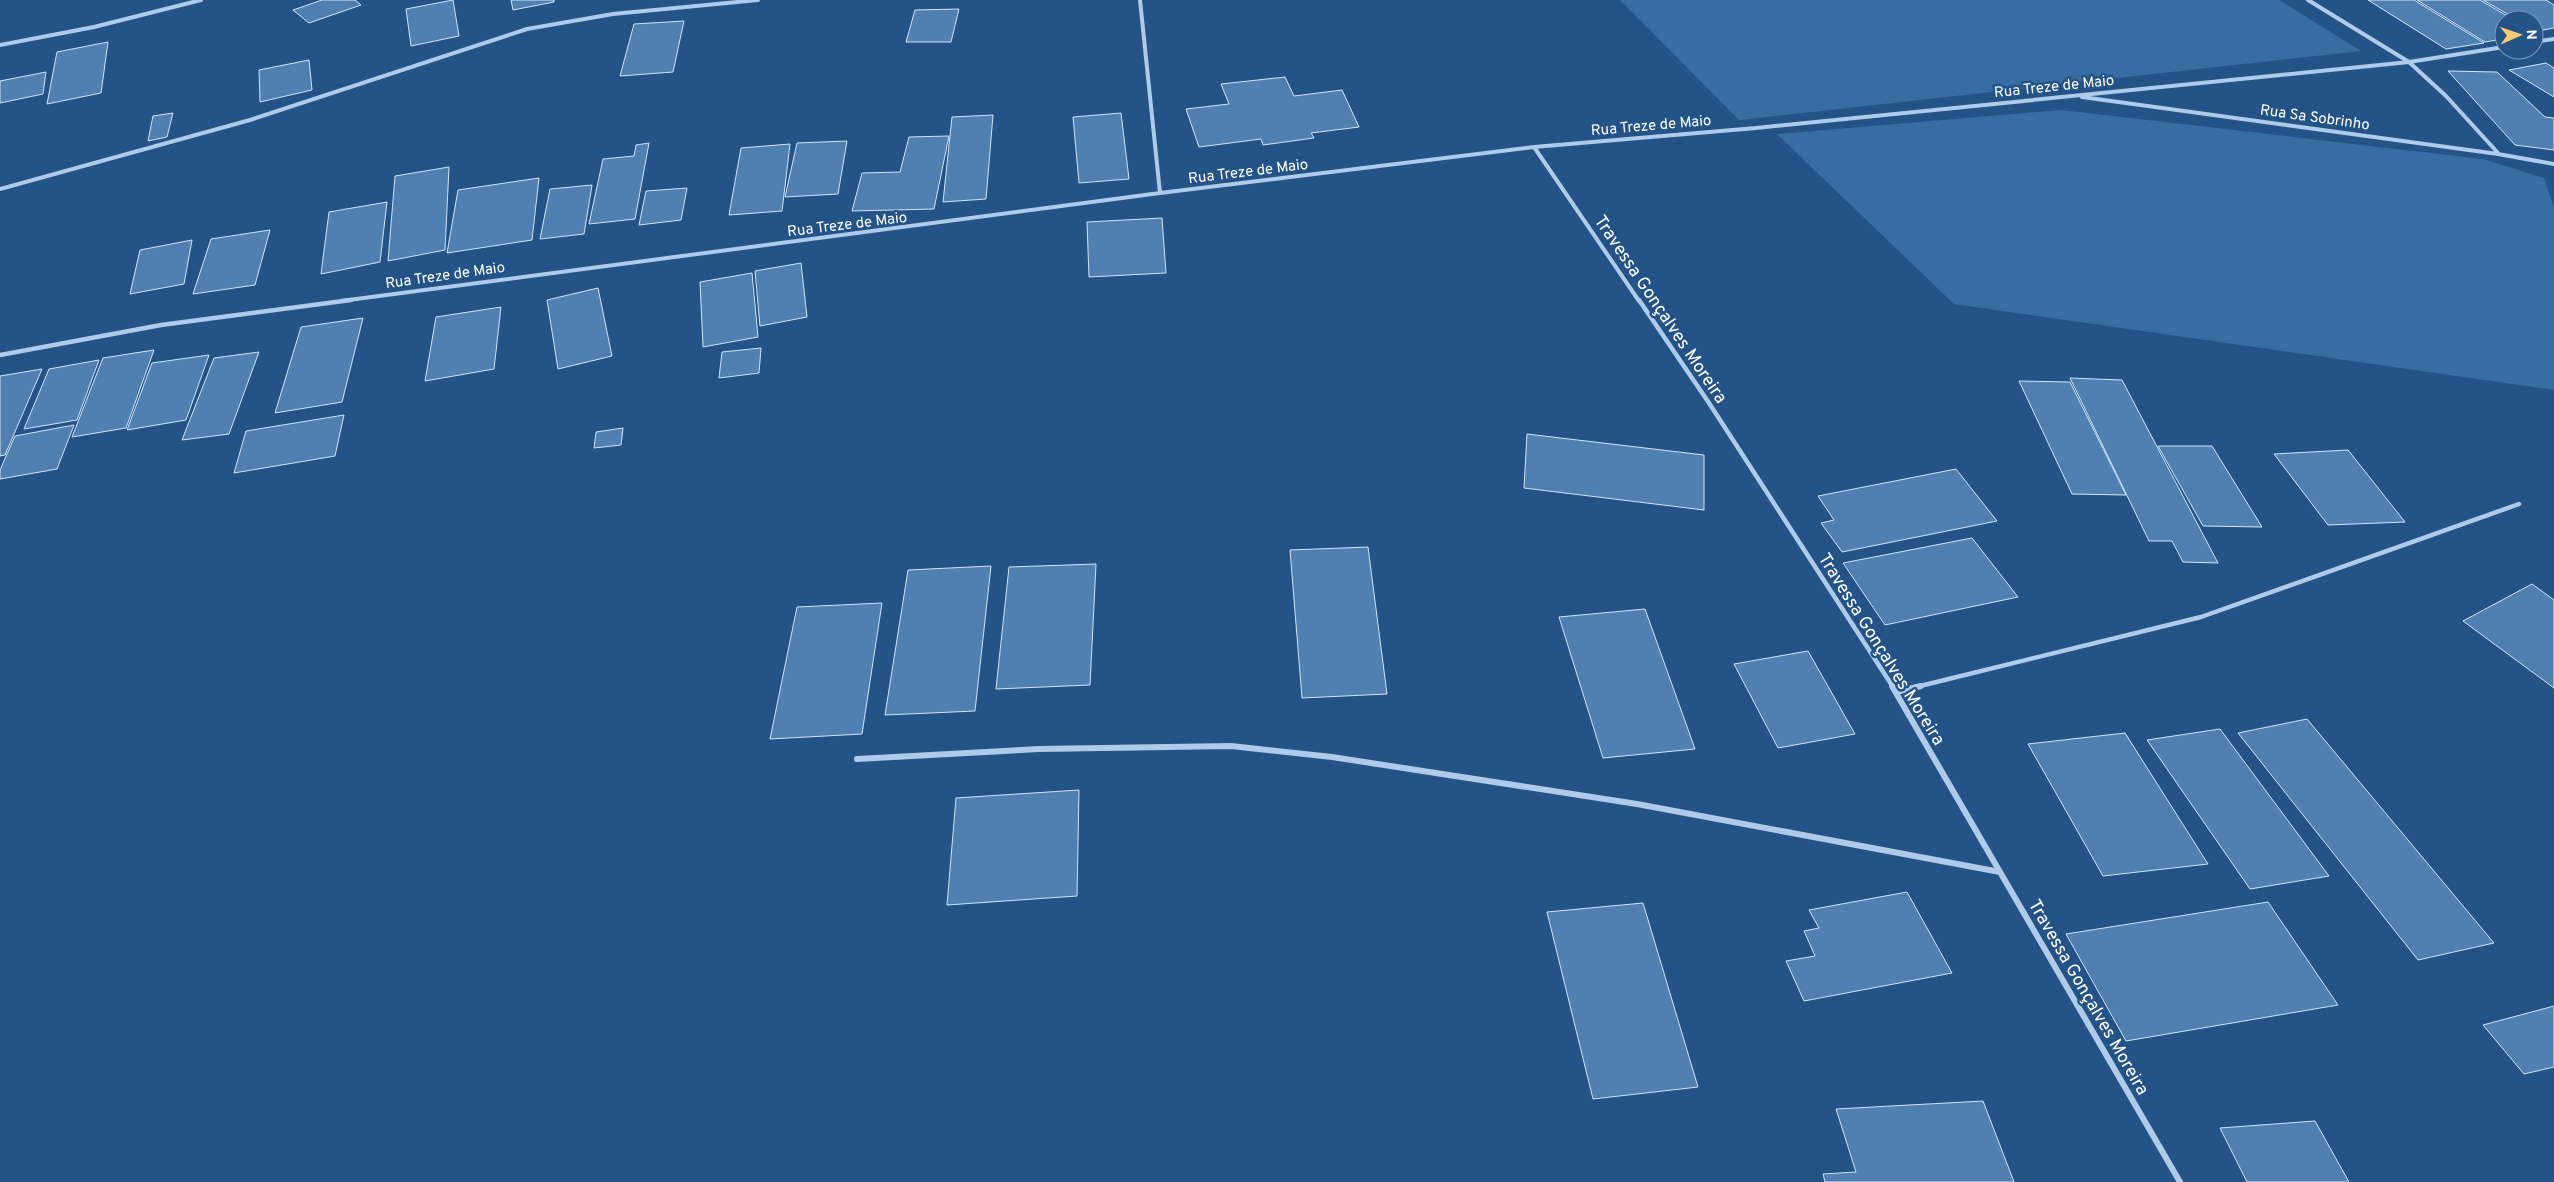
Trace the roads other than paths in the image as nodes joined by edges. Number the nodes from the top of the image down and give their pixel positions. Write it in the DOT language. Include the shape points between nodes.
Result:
graph roads {
  1 [pos="201,0"];
  2 [pos="758,0"];
  3 [pos="1140,0"];
  4 [pos="2308,0"];
  5 [pos="0,44"];
  6 [pos="2494,49"];
  7 [pos="2409,62"];
  8 [pos="2072,96"];
  9 [pos="1534,147"];
  10 [pos="2498,154"];
  11 [pos="2554,164"];
  12 [pos="0,189"];
  13 [pos="1160,193"];
  14 [pos="0,355"];
  15 [pos="2519,504"];
  16 [pos="1896,692"];
  17 [pos="857,760"];
  18 [pos="2000,872"];
  19 [pos="2180,1182"];
  1 -- 5 [label="street" via="94,27"];
  2 -- 12 [label="street" via="568,20 528,29 235,125"];
  3 -- 13 [label="street"];
  4 -- 7 [label="street"];
  6 -- 7 [label="street, Rua Treze de Maio"];
  7 -- 8 [label="street, Rua Treze de Maio"];
  7 -- 10 [label="street" via="2446,96"];
  8 -- 9 [label="street, Rua Treze de Maio"];
  8 -- 10 [label="street, Rua Sa Sobrinho"];
  9 -- 13 [label="street, Rua Treze de Maio"];
  9 -- 16 [label="street, Travessa Gonçalves Moreira" via="1709,403"];
  10 -- 11 [label="street, Rua Sa Sobrinho"];
  13 -- 14 [label="street, Rua Treze de Maio" via="161,325"];
  15 -- 16 [label="street" via="2201,617"];
  16 -- 18 [label="street, Travessa Gonçalves Moreira"];
  17 -- 18 [label="street" via="1039,749 1231,746 1332,757 1637,804"];
  18 -- 19 [label="street, Travessa Gonçalves Moreira"];
}
